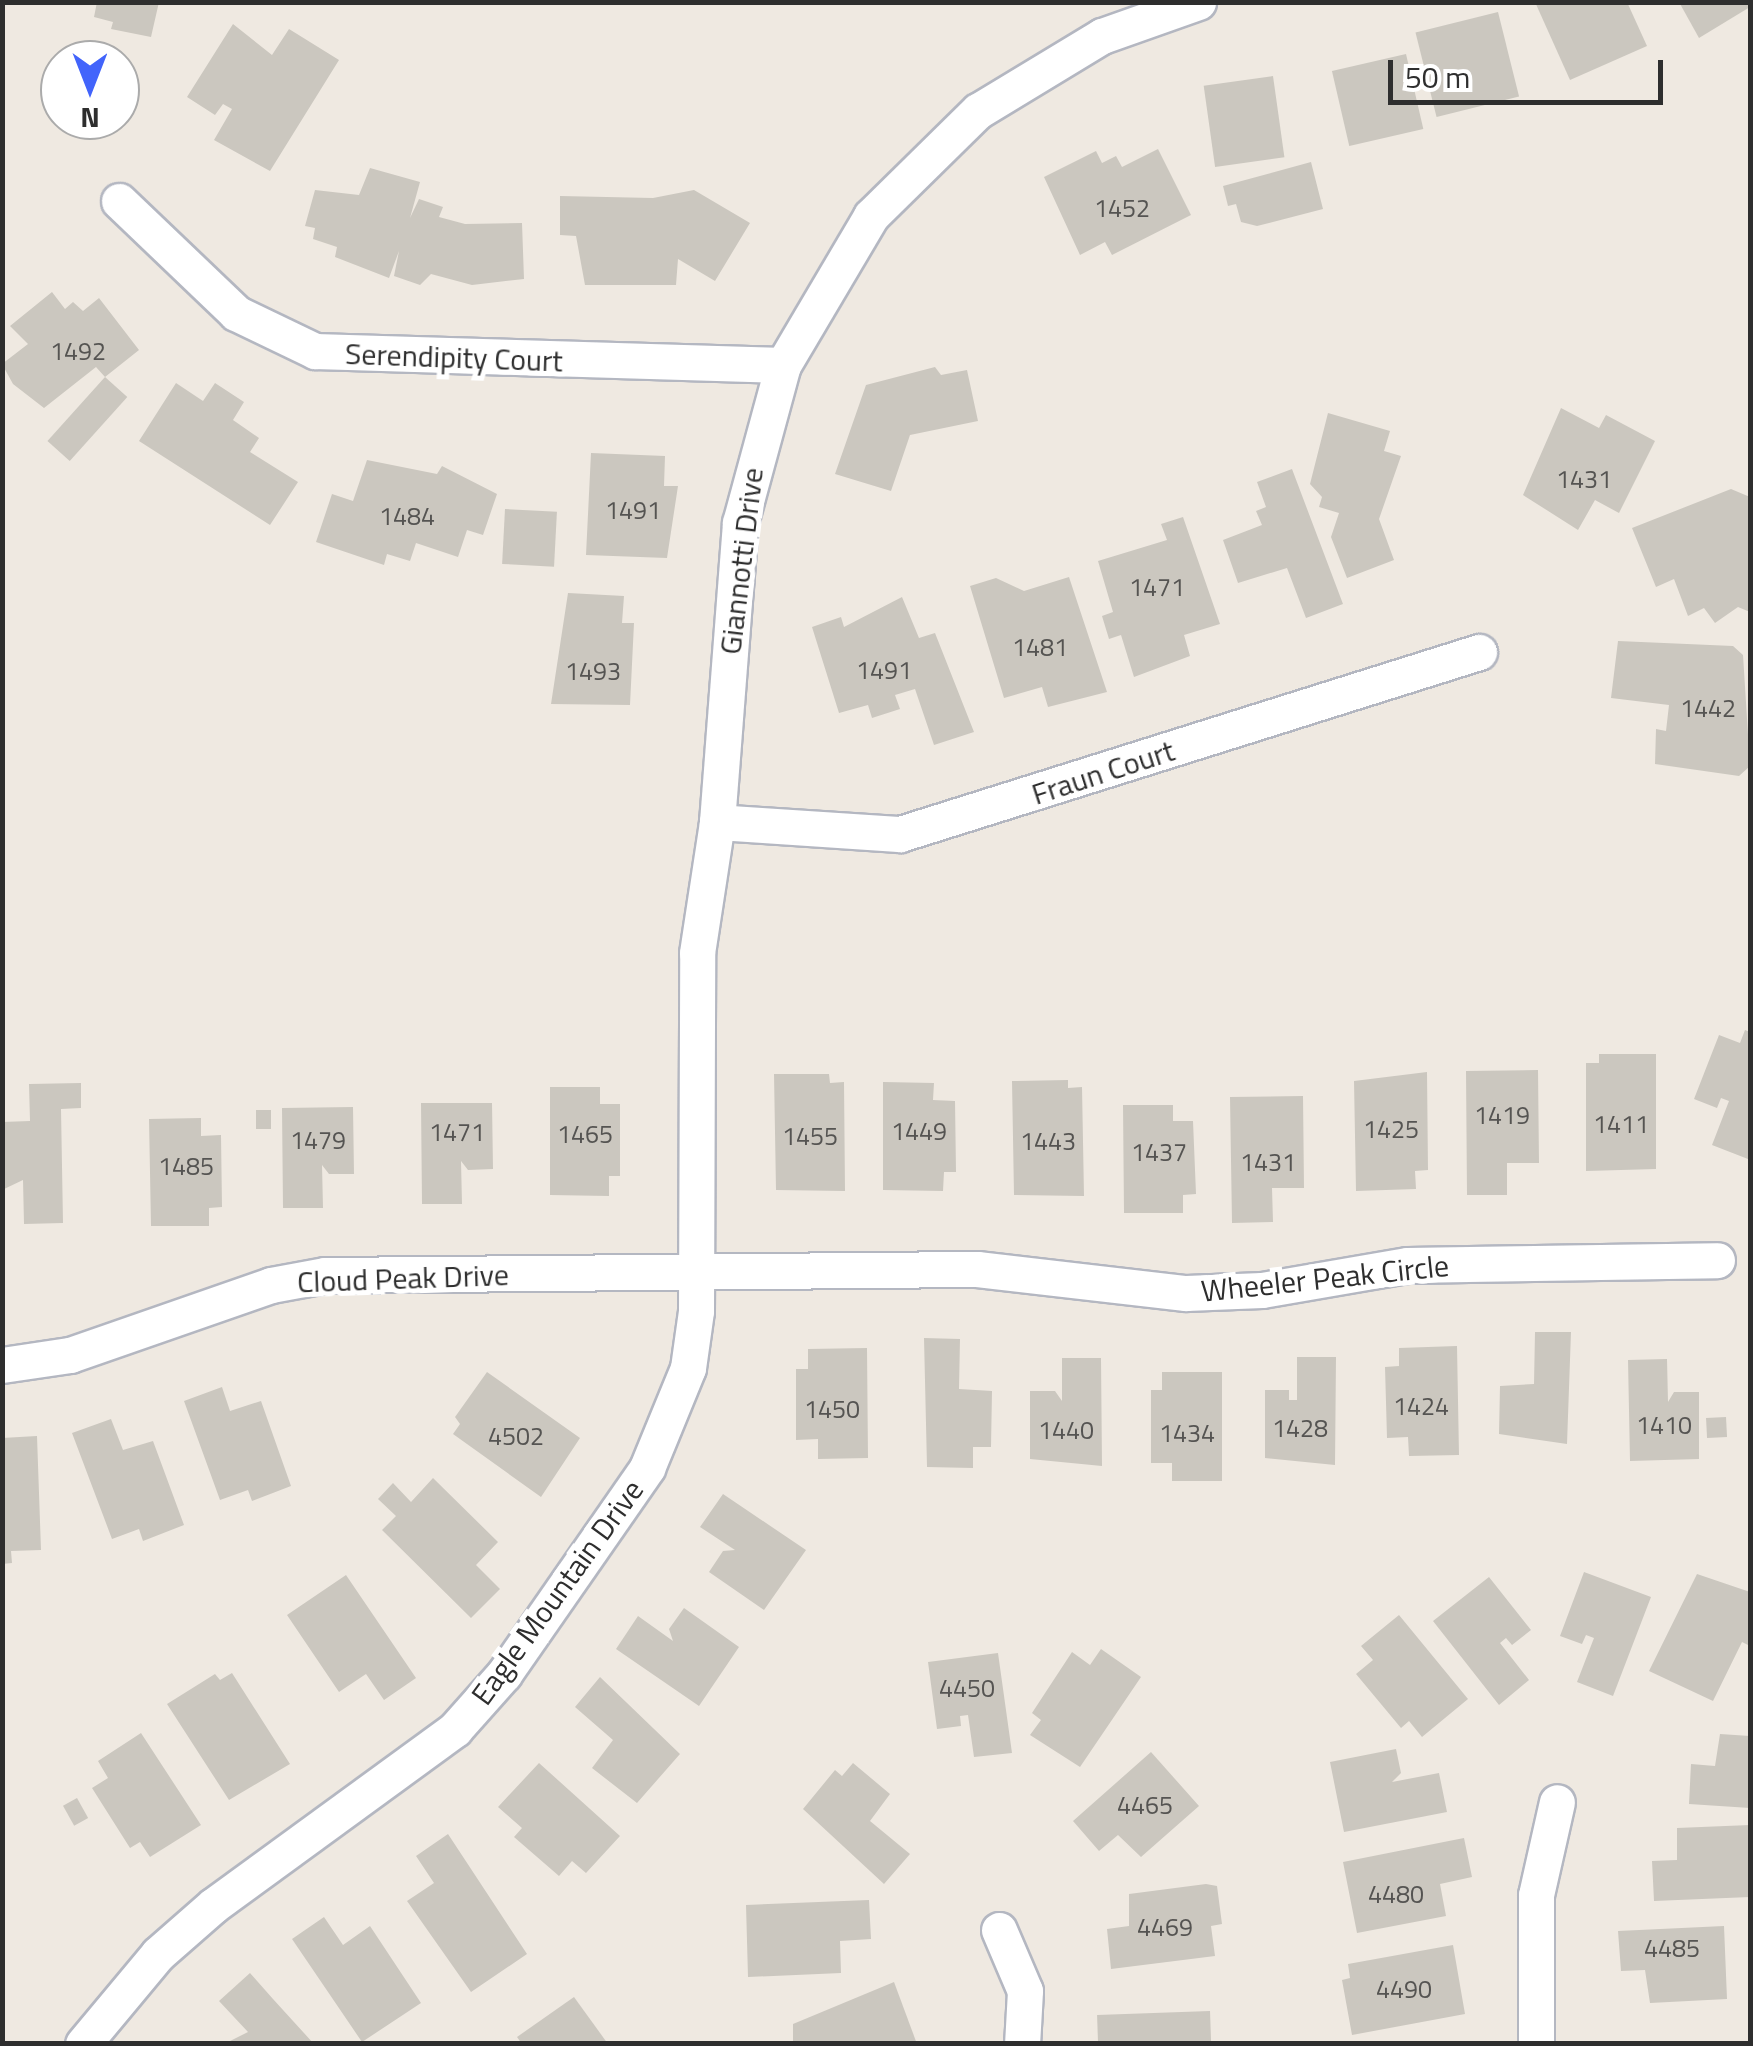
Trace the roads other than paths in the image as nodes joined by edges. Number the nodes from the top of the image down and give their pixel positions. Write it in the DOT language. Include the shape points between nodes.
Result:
graph roads {
  1 [pos="1198,2"];
  2 [pos="119,201"];
  3 [pos="783,365"];
  4 [pos="1479,652"];
  5 [pos="717,822"];
  6 [pos="1717,1260"];
  7 [pos="696,1270"];
  8 [pos="2,1366"];
  9 [pos="1557,1802"];
  10 [pos="999,1930"];
  11 [pos="84,2044"];
  12 [pos="1022,2044"];
  13 [pos="1536,2044"];
  1 -- 3 [label="street, Giannotti Drive" via="1102,36 964,124 871,216 824,283"];
  2 -- 3 [label="street, Serendipity Court" via="236,313 315,352"];
  3 -- 5 [label="street, Giannotti Drive" via="740,523"];
  4 -- 5 [label="street, Fraun Court" via="900,834"];
  5 -- 7 [label="street, Giannotti Drive" via="698,953"];
  6 -- 7 [label="street, Wheeler Peak Circle" via="1406,1265 1262,1290 1186,1293 976,1269"];
  7 -- 8 [label="street, Cloud Peak Drive" via="325,1275 271,1285 70,1355"];
  7 -- 11 [label="street, Eagle Mountain Drive" via="688,1368 672,1417 647,1468 504,1674 405,1772 214,1904 158,1954"];
  9 -- 13 [label="street" via="1536,1895"];
  10 -- 12 [label="street" via="1025,1991"];
}
